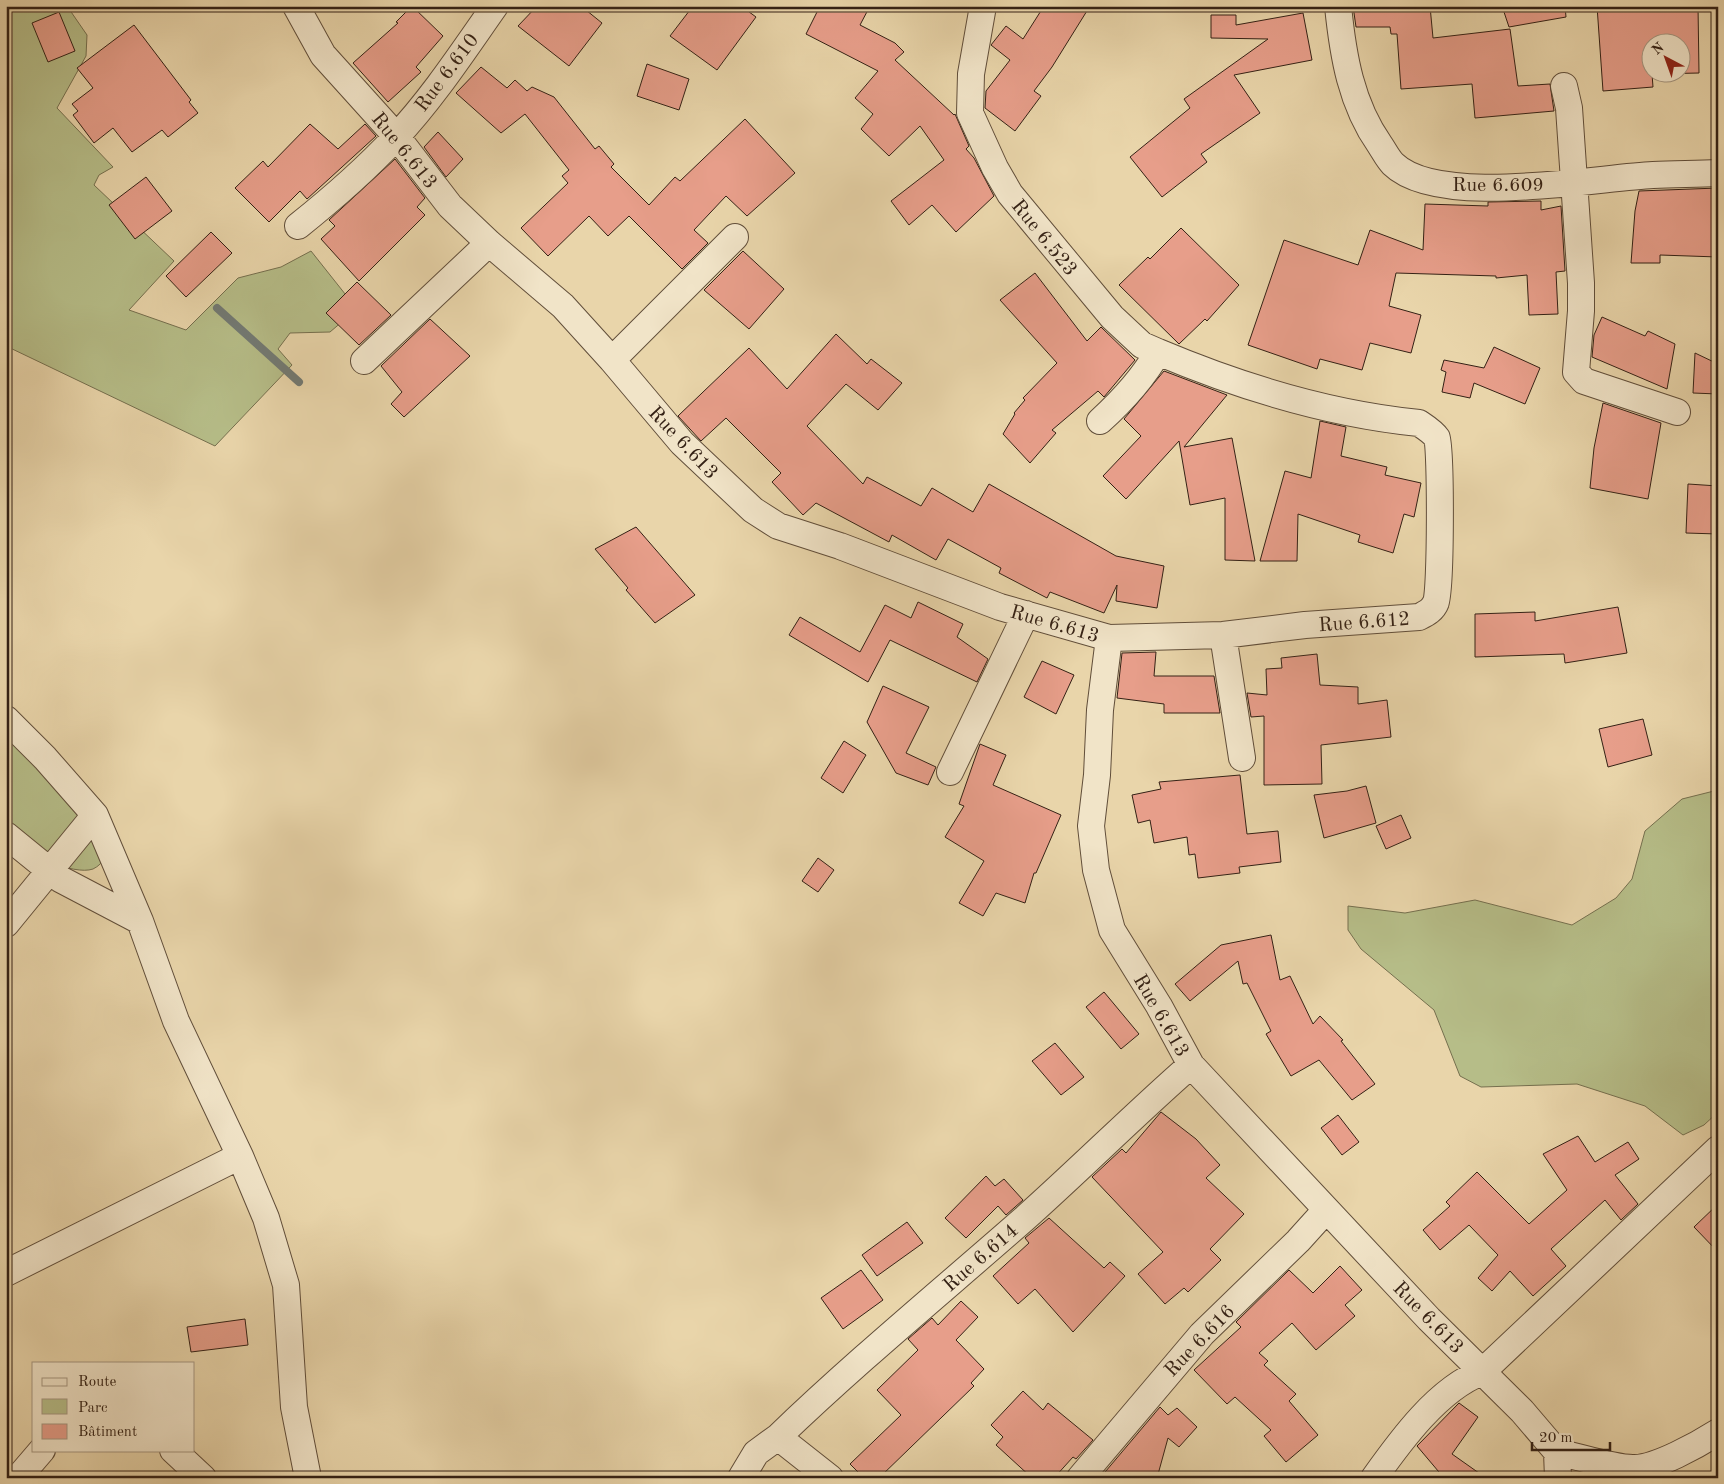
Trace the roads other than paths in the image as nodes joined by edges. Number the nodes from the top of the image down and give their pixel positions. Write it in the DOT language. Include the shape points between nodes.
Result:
graph roads {
  1 [pos="296,6"];
  2 [pos="495,6"];
  3 [pos="983,6"];
  4 [pos="1338,6"];
  5 [pos="1564,86"];
  6 [pos="396,137"];
  7 [pos="1718,173"];
  8 [pos="1573,182"];
  9 [pos="298,226"];
  10 [pos="735,237"];
  11 [pos="489,243"];
  12 [pos="1158,352"];
  13 [pos="612,360"];
  14 [pos="364,361"];
  15 [pos="1677,412"];
  16 [pos="1100,421"];
  17 [pos="1428,429"];
  18 [pos="1026,614"];
  19 [pos="1223,635"];
  20 [pos="1109,638"];
  21 [pos="6,719"];
  22 [pos="1242,758"];
  23 [pos="950,772"];
  24 [pos="95,815"];
  25 [pos="6,835"];
  26 [pos="49,870"];
  27 [pos="140,921"];
  28 [pos="6,924"];
  29 [pos="1191,1065"];
  30 [pos="1718,1148"];
  31 [pos="240,1156"];
  32 [pos="1326,1210"];
  33 [pos="6,1273"];
  34 [pos="1482,1372"];
  35 [pos="1718,1432"];
  36 [pos="783,1440"];
  37 [pos="40,1452"];
  38 [pos="175,1452"];
  39 [pos="1556,1452"];
  40 [pos="18,1478"];
  41 [pos="203,1478"];
  42 [pos="308,1478"];
  43 [pos="742,1478"];
  44 [pos="830,1478"];
  45 [pos="1080,1478"];
  46 [pos="1374,1478"];
  47 [pos="1558,1478"];
  1 -- 6 [label="street, Rue 6.613" via="323,55"];
  2 -- 6 [label="street, Rue 6.610"];
  3 -- 12 [label="street, Rue 6.523" via="971,74 970,113 994,168 1010,194 1106,310 1142,344"];
  4 -- 8 [label="street, Rue 6.609" via="1342,49 1355,100 1366,126 1394,164 1412,177 1472,188"];
  5 -- 8 [label="street" via="1569,108"];
  6 -- 9 [label="street, Rue 6.610" via="344,190"];
  6 -- 11 [label="street, Rue 6.613" via="450,206"];
  7 -- 8 [label="street, Rue 6.609"];
  8 -- 15 [label="street" via="1582,311 1576,372 1584,381"];
  10 -- 13 [label="street"];
  11 -- 13 [label="street, Rue 6.613" via="564,306"];
  11 -- 14 [label="street"];
  12 -- 16 [label="street" via="1119,403"];
  12 -- 17 [label="street, Rue 6.523" via="1214,376 1347,412 1420,423"];
  13 -- 18 [label="street, Rue 6.613" via="682,443 727,488 778,526"];
  17 -- 19 [label="street, Rue 6.612" via="1437,439 1440,524 1437,601 1429,612 1419,617"];
  18 -- 20 [label="street, Rue 6.613"];
  18 -- 23 [label="street"];
  19 -- 20 [label="street, Rue 6.612"];
  19 -- 22 [label="street"];
  20 -- 29 [label="street, Rue 6.613" via="1091,826 1096,870 1112,930"];
  21 -- 24 [label="street" via="46,758"];
  24 -- 26 [label="street"];
  24 -- 27 [label="street"];
  25 -- 26 [label="street"];
  26 -- 27 [label="street"];
  26 -- 28 [label="street"];
  27 -- 31 [label="street" via="176,1021"];
  29 -- 32 [label="street, Rue 6.613"];
  29 -- 36 [label="street, Rue 6.614" via="878,1348 810,1404"];
  30 -- 34 [label="street"];
  31 -- 33 [label="street"];
  31 -- 42 [label="street" via="266,1218 286,1285 294,1407"];
  32 -- 34 [label="street, Rue 6.613"];
  32 -- 45 [label="street, Rue 6.616" via="1202,1334"];
  34 -- 39 [label="street, Rue 6.613" via="1522,1411"];
  34 -- 46 [label="street" via="1453,1386 1428,1411"];
  35 -- 39 [label="street" via="1692,1448 1633,1468"];
  36 -- 43 [label="street, Rue 6.614" via="756,1453"];
  36 -- 44 [label="street"];
  37 -- 40 [label="street"];
  38 -- 41 [label="street"];
  39 -- 47 [label="street"];
}
